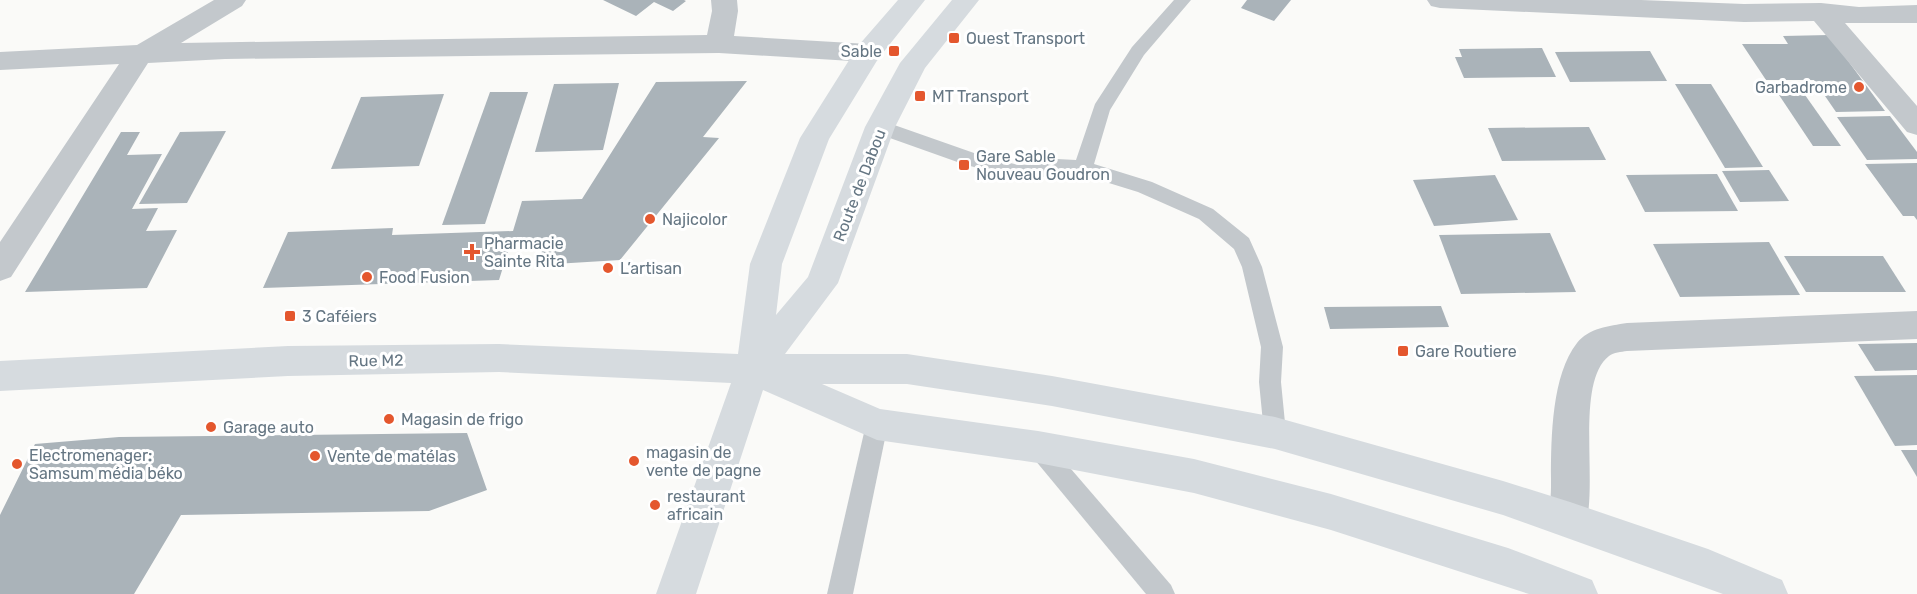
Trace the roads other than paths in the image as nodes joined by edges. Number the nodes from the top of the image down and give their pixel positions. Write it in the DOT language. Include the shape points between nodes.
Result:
graph roads {
  1 [pos="233,0"];
  2 [pos="724,0"];
  3 [pos="912,0"];
  4 [pos="966,0"];
  5 [pos="1184,0"];
  6 [pos="1440,0"];
  7 [pos="1746,6"];
  8 [pos="1821,12"];
  9 [pos="1917,14"];
  10 [pos="719,44"];
  11 [pos="868,53"];
  12 [pos="140,56"];
  13 [pos="0,61"];
  14 [pos="1917,125"];
  15 [pos="880,127"];
  16 [pos="1083,168"];
  17 [pos="0,268"];
  18 [pos="1917,325"];
  19 [pos="753,369"];
  20 [pos="0,376"];
  21 [pos="877,424"];
  22 [pos="1275,433"];
  23 [pos="1038,447"];
  24 [pos="1570,520"];
  25 [pos="676,594"];
  26 [pos="840,594"];
  27 [pos="1162,594"];
  28 [pos="1578,594"];
  29 [pos="1768,594"];
  1 -- 12 [label="street"];
  2 -- 10 [label="street"];
  3 -- 11 [label="main road, Route de Dabou"];
  4 -- 15 [label="main road, Route de Dabou" via="914,63"];
  5 -- 16 [label="lane" via="1138,51 1101,108"];
  6 -- 7 [label="street"];
  7 -- 8 [label="street"];
  8 -- 9 [label="street" via="1858,16"];
  8 -- 14 [label="street"];
  10 -- 11 [label="street"];
  10 -- 12 [label="street" via="225,50"];
  11 -- 19 [label="main road, Route de Dabou" via="816,138 766,264"];
  12 -- 13 [label="street"];
  12 -- 17 [label="street"];
  15 -- 16 [label="lane" via="1018,172 1057,166"];
  15 -- 19 [label="main road, Route de Dabou" via="822,283"];
  16 -- 22 [label="lane" via="1145,187 1206,214 1242,244 1252,267 1272,347 1270,382"];
  18 -- 24 [label="street" via="1627,337 1598,344 1580,368 1576,391 1571,426"];
  19 -- 20 [label="main road, Rue M2" via="499,358 288,361"];
  19 -- 21 [label="main road"];
  19 -- 22 [label="main road, Rue M2" via="907,369 1052,391"];
  19 -- 25 [label="main road, Route de Dabou"];
  21 -- 23 [label="main road"];
  21 -- 26 [label="lane"];
  22 -- 24 [label="main road, Rue M2"];
  23 -- 27 [label="lane"];
  23 -- 28 [label="main road" via="1194,476 1331,512 1508,567"];
  24 -- 29 [label="main road, Rue M2" via="1708,568"];
}
